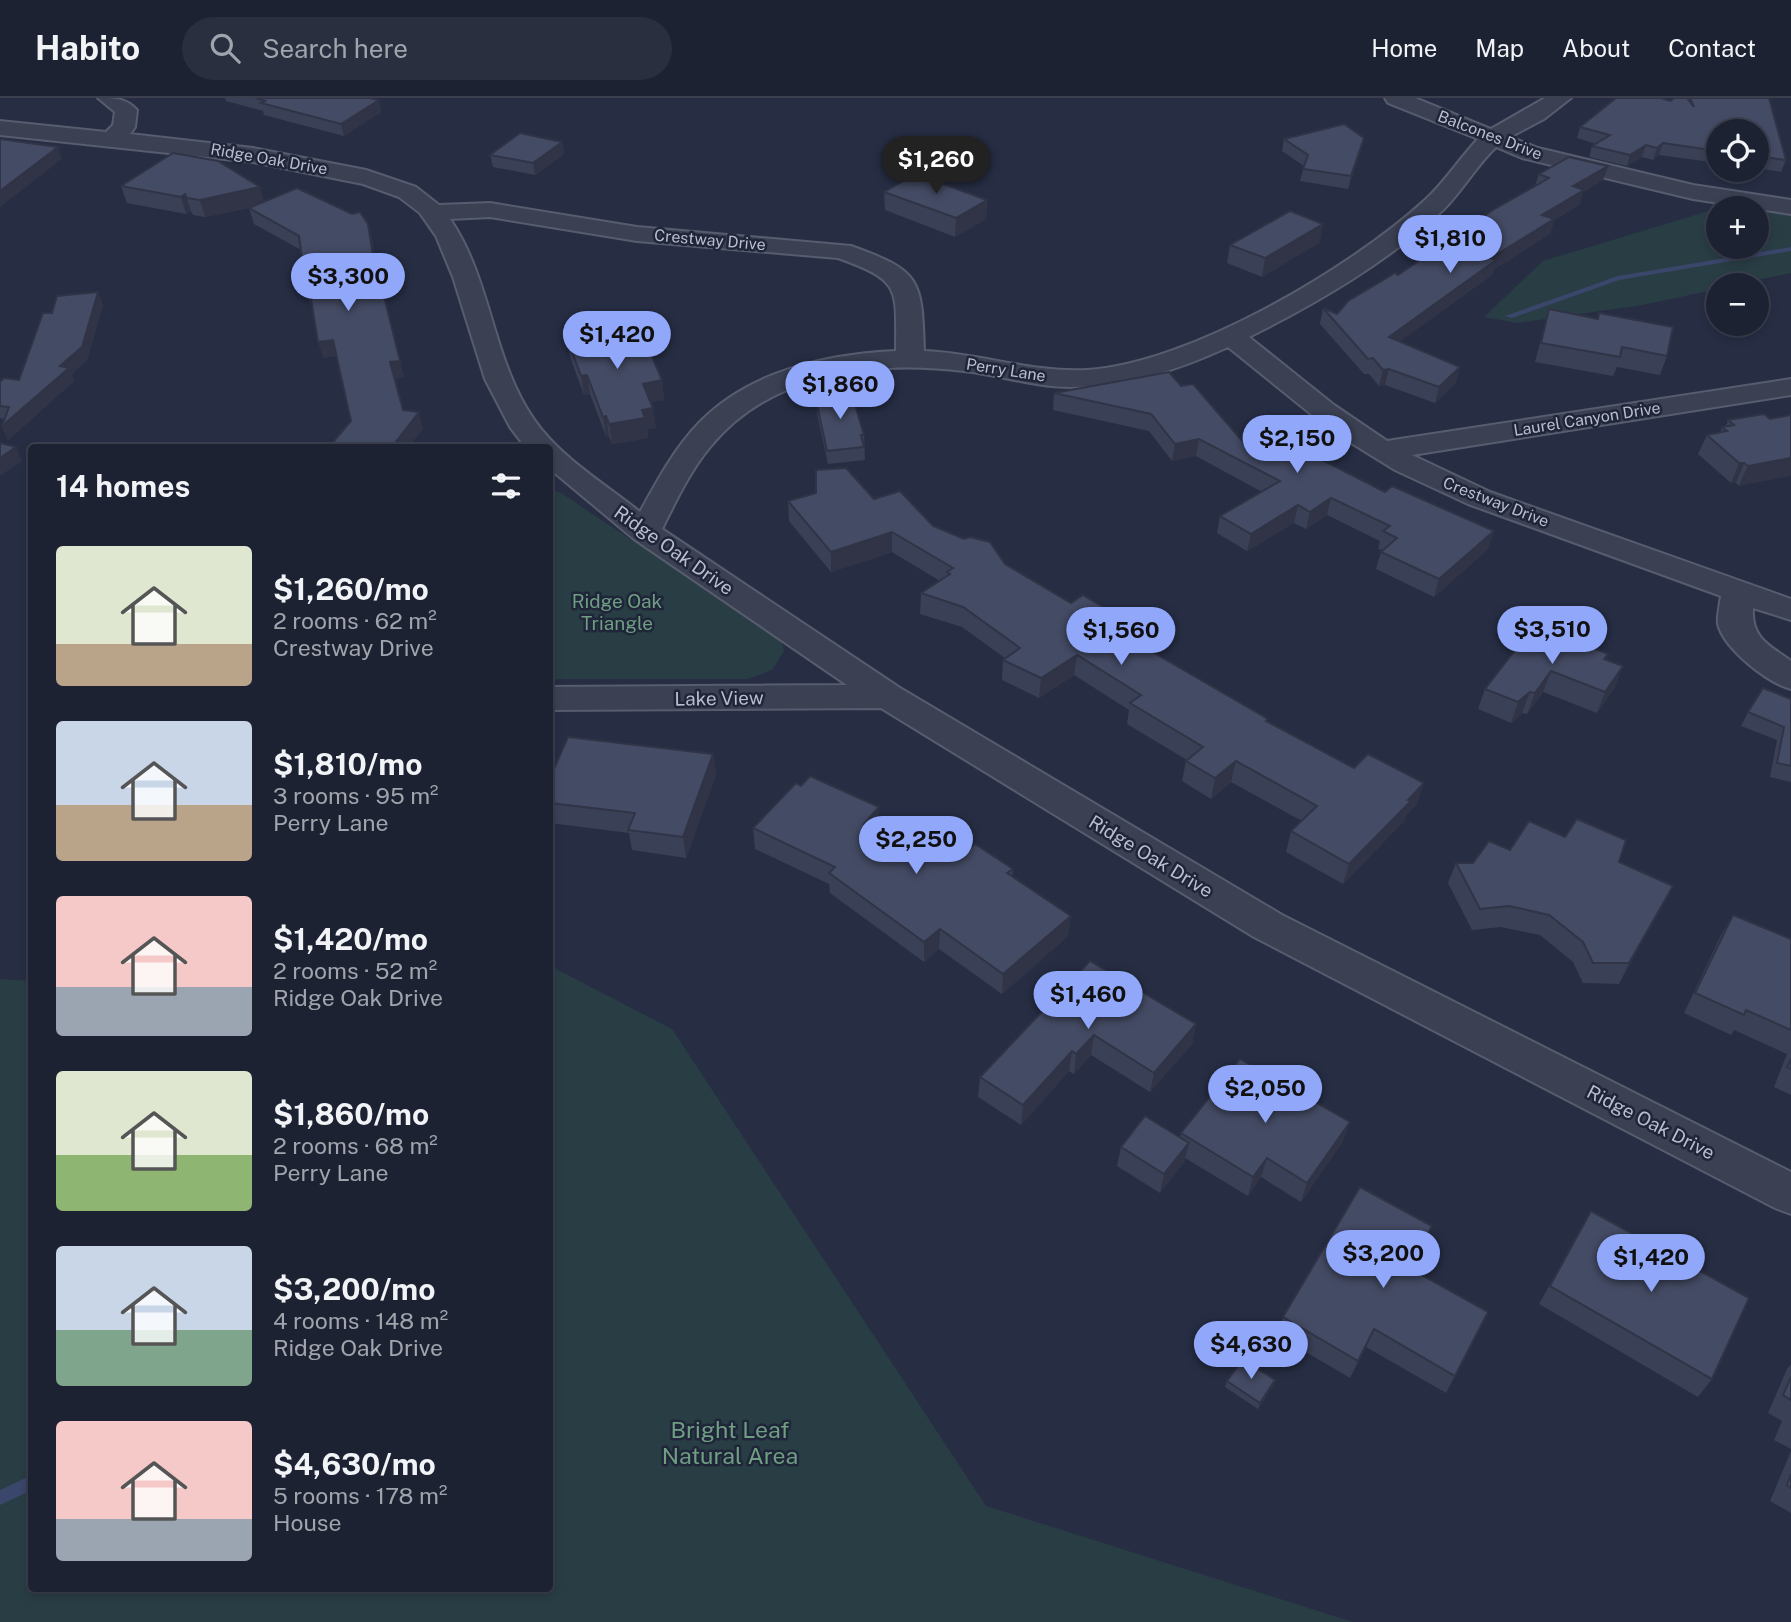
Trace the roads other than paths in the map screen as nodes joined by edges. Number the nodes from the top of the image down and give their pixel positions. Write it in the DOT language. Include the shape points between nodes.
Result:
graph roads {
  1 [pos="109,98"];
  2 [pos="1396,98"];
  3 [pos="1560,98"];
  4 [pos="0,128"];
  5 [pos="1491,139"];
  6 [pos="110,141"];
  7 [pos="1791,207"];
  8 [pos="435,212"];
  9 [pos="1232,336"];
  10 [pos="910,358"];
  11 [pos="1791,387"];
  12 [pos="534,444"];
  13 [pos="1382,451"];
  14 [pos="553,460"];
  15 [pos="645,532"];
  16 [pos="1738,591"];
  17 [pos="1791,610"];
  18 [pos="1791,678"];
  19 [pos="888,696"];
  20 [pos="553,699"];
  21 [pos="1791,1194"];
  1 -- 6 [label="street" via="126,110 124,127"];
  2 -- 5 [label="street, Balcones Drive"];
  3 -- 5 [label="street"];
  4 -- 6 [label="street, Ridge Oak Drive"];
  5 -- 7 [label="street, Balcones Drive" via="1530,153 1693,192"];
  5 -- 9 [label="street, Perry Lane" via="1444,196 1386,243 1307,295"];
  6 -- 8 [label="street, Ridge Oak Drive" via="280,158 369,178 414,195"];
  8 -- 10 [label="street, Crestway Drive" via="490,210 637,234 842,251 875,262 898,278 909,298"];
  8 -- 12 [label="street, Ridge Oak Drive" via="456,252 503,393"];
  9 -- 10 [label="street, Perry Lane" via="1170,361 1082,378 1037,377"];
  9 -- 13 [label="street, Crestway Drive"];
  10 -- 15 [label="street, Perry Lane" via="852,362 808,373 766,388 723,416 696,446"];
  11 -- 13 [label="street, Laurel Canyon Drive"];
  13 -- 16 [label="street, Crestway Drive" via="1479,498"];
  14 -- 15 [label="street, Ridge Oak Drive"];
  15 -- 19 [label="street, Ridge Oak Drive"];
  16 -- 17 [label="street, Crestway Drive"];
  16 -- 18 [label="street" via="1735,624 1748,646"];
  19 -- 20 [label="street, Lake View"];
  19 -- 21 [label="street, Ridge Oak Drive" via="1268,926"];
}
